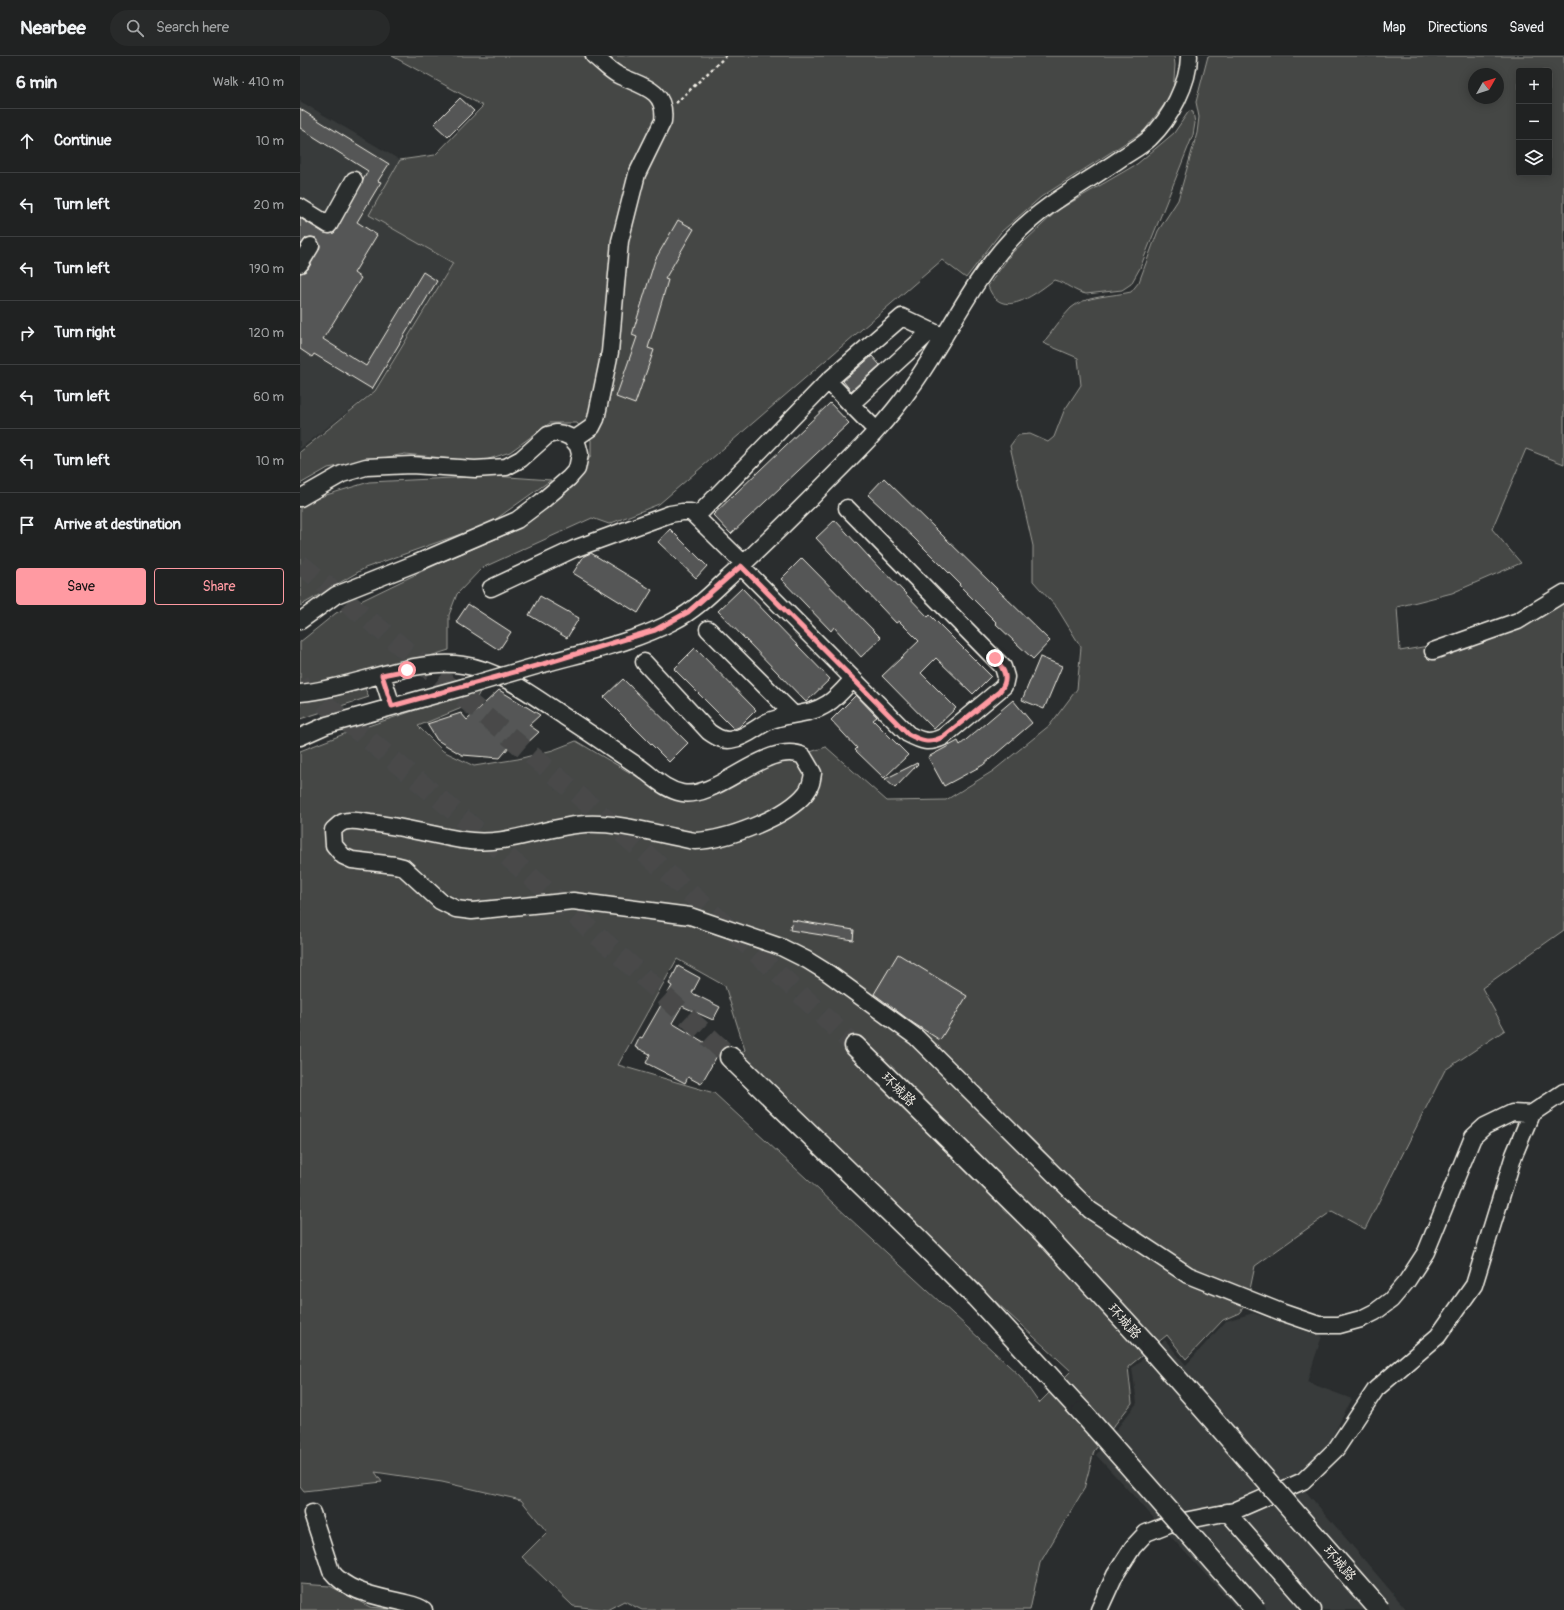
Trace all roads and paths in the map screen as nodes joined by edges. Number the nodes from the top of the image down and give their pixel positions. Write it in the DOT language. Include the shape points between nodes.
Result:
graph roads {
  1 [pos="594,56"];
  2 [pos="726,56"];
  3 [pos="1189,56"];
  4 [pos="664,114"];
  5 [pos="354,180"];
  6 [pos="300,207"];
  7 [pos="311,246"];
  8 [pos="300,264"];
  9 [pos="938,334"];
  10 [pos="828,381"];
  11 [pos="851,404"];
  12 [pos="876,430"];
  13 [pos="573,440"];
  14 [pos="300,498"];
  15 [pos="847,508"];
  16 [pos="696,517"];
  17 [pos="742,565"];
  18 [pos="491,588"];
  19 [pos="1564,593"];
  20 [pos="300,621"];
  21 [pos="708,629"];
  22 [pos="1433,651"];
  23 [pos="644,662"];
  24 [pos="382,675"];
  25 [pos="853,679"];
  26 [pos="300,693"];
  27 [pos="392,706"];
  28 [pos="793,714"];
  29 [pos="300,737"];
  30 [pos="855,1046"];
  31 [pos="730,1057"];
  32 [pos="1564,1092"];
  33 [pos="1531,1114"];
  34 [pos="1227,1512"];
  35 [pos="312,1513"];
  36 [pos="424,1610"];
  37 [pos="1099,1610"];
  38 [pos="1256,1610"];
  39 [pos="1313,1610"];
  40 [pos="1380,1610"];
  1 -- 4 [label="street" via="618,75 652,90 662,103"];
  2 -- 4 [label="path"];
  3 -- 9 [label="street" via="1189,64 1176,100 1151,137 1064,194 1014,235"];
  4 -- 13 [label="street" via="635,181 620,241 610,352 596,419 592,427"];
  5 -- 6 [label="street" via="329,225"];
  7 -- 8 [label="street"];
  9 -- 10 [label="street" via="902,317"];
  9 -- 11 [label="street"];
  9 -- 12 [label="street" via="909,391"];
  10 -- 11 [label="street"];
  10 -- 16 [label="street"];
  11 -- 12 [label="street"];
  12 -- 17 [label="street" via="780,530"];
  13 -- 14 [label="street" via="563,434 551,434 517,462 506,467 475,469 383,465 357,469 342,474"];
  13 -- 20 [label="street" via="580,454 577,469 528,513 495,530 336,595"];
  15 -- 25 [label="street" via="995,658 1002,667 1006,681 999,692 943,737 928,742 908,734"];
  16 -- 17 [label="street"];
  16 -- 18 [label="street" via="691,512 670,514 574,549"];
  17 -- 25 [label="street"];
  17 -- 27 [label="street, bridge" via="700,603 674,621 641,635"];
  19 -- 22 [label="street" via="1518,621"];
  21 -- 28 [label="street"];
  23 -- 28 [label="street" via="709,732 721,739 734,739 768,722"];
  24 -- 26 [label="street" via="318,692"];
  24 -- 27 [label="street"];
  24 -- 33 [label="street" via="435,664 463,664 475,667 519,688 636,764 665,787 682,793 713,786 774,756 793,753 803,756 812,773 810,786 800,798 781,812 759,823 736,833 705,841 597,824 554,828 516,839 489,842 465,840 390,825 350,821 336,826 333,840 338,851 347,858 403,868 440,901 460,910 573,901 690,916 781,947 828,973 916,1037 1090,1210 1188,1275 1273,1309 1328,1326 1361,1319 1386,1304 1407,1280 1426,1252 1473,1137 1485,1126 1512,1113"];
  25 -- 28 [label="street" via="825,705 814,711"];
  27 -- 29 [label="street" via="327,725"];
  30 -- 40 [label="main road, 环城路, bridge" via="1043,1232 1151,1349"];
  31 -- 38 [label="main road, bridge" via="981,1303 1082,1412"];
  32 -- 33 [label="street"];
  33 -- 34 [label="street" via="1514,1155 1474,1286 1438,1336 1376,1389 1336,1450 1303,1482"];
  34 -- 37 [label="street" via="1169,1524 1146,1533 1133,1547 1115,1575"];
  34 -- 39 [label="street"];
  35 -- 36 [label="street" via="331,1571 337,1579 359,1591"];
}
